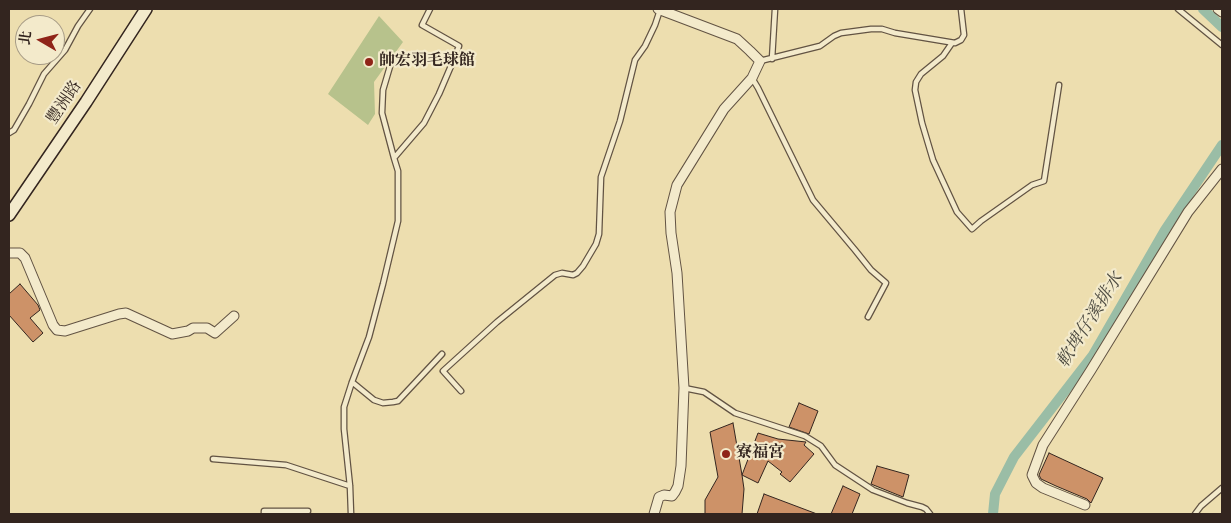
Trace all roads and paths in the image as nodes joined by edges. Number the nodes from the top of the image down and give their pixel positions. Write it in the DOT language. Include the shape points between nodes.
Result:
graph roads {
  1 [pos="90,9"];
  2 [pos="146,9"];
  3 [pos="430,9"];
  4 [pos="660,9"];
  5 [pos="775,9"];
  6 [pos="961,9"];
  7 [pos="1178,9"];
  8 [pos="1218,9"];
  9 [pos="1222,12"];
  10 [pos="952,43"];
  11 [pos="1222,45"];
  12 [pos="772,59"];
  13 [pos="760,61"];
  14 [pos="391,63"];
  15 [pos="752,78"];
  16 [pos="1059,85"];
  17 [pos="9,133"];
  18 [pos="394,158"];
  19 [pos="1222,169"];
  20 [pos="9,214"];
  21 [pos="9,253"];
  22 [pos="234,316"];
  23 [pos="868,317"];
  24 [pos="442,354"];
  25 [pos="352,382"];
  26 [pos="684,388"];
  27 [pos="461,391"];
  28 [pos="213,459"];
  29 [pos="350,486"];
  30 [pos="1222,488"];
  31 [pos="1085,505"];
  32 [pos="308,511"];
  33 [pos="264,514"];
  34 [pos="351,514"];
  35 [pos="654,514"];
  36 [pos="930,514"];
  37 [pos="1195,514"];
  1 -- 17 [label="lane" via="65,50 44,74 14,130"];
  2 -- 20 [label="street, 豐洲路"];
  3 -- 18 [label="lane" via="422,25 458,46 424,123"];
  4 -- 13 [label="street" via="737,39"];
  4 -- 27 [label="lane" via="645,46 635,60 620,122 601,177 596,244 577,273 555,275 443,371"];
  5 -- 12 [label="lane"];
  6 -- 10 [label="lane" via="964,35 959,42"];
  7 -- 11 [label="lane"];
  8 -- 9 [label="street"];
  10 -- 12 [label="lane" via="871,29 840,32 820,46"];
  10 -- 16 [label="lane" via="943,56 918,78 915,90 933,160 957,212 972,230 1032,185 1044,181"];
  12 -- 13 [label="lane"];
  13 -- 15 [label="street"];
  14 -- 18 [label="lane" via="383,90 382,113"];
  15 -- 23 [label="lane" via="813,200 871,270 886,283"];
  15 -- 26 [label="street" via="724,109 682,175 676,185 670,212"];
  18 -- 25 [label="lane" via="398,171 398,221 369,337"];
  19 -- 31 [label="street" via="1188,212 1043,445 1032,476 1036,482"];
  21 -- 22 [label="street" via="20,252 25,258 57,330 65,331 126,313 172,334 193,328 207,328 215,333"];
  24 -- 25 [label="lane" via="398,401 383,403 374,400"];
  25 -- 29 [label="lane" via="344,407"];
  26 -- 35 [label="street" via="678,486 672,496 659,497"];
  26 -- 36 [label="lane" via="704,392 735,413 805,436 821,446 835,465 873,490 922,507"];
  28 -- 29 [label="lane" via="286,465"];
  29 -- 34 [label="lane"];
  30 -- 37 [label="lane"];
  32 -- 33 [label="lane" via="264,511"];
}
